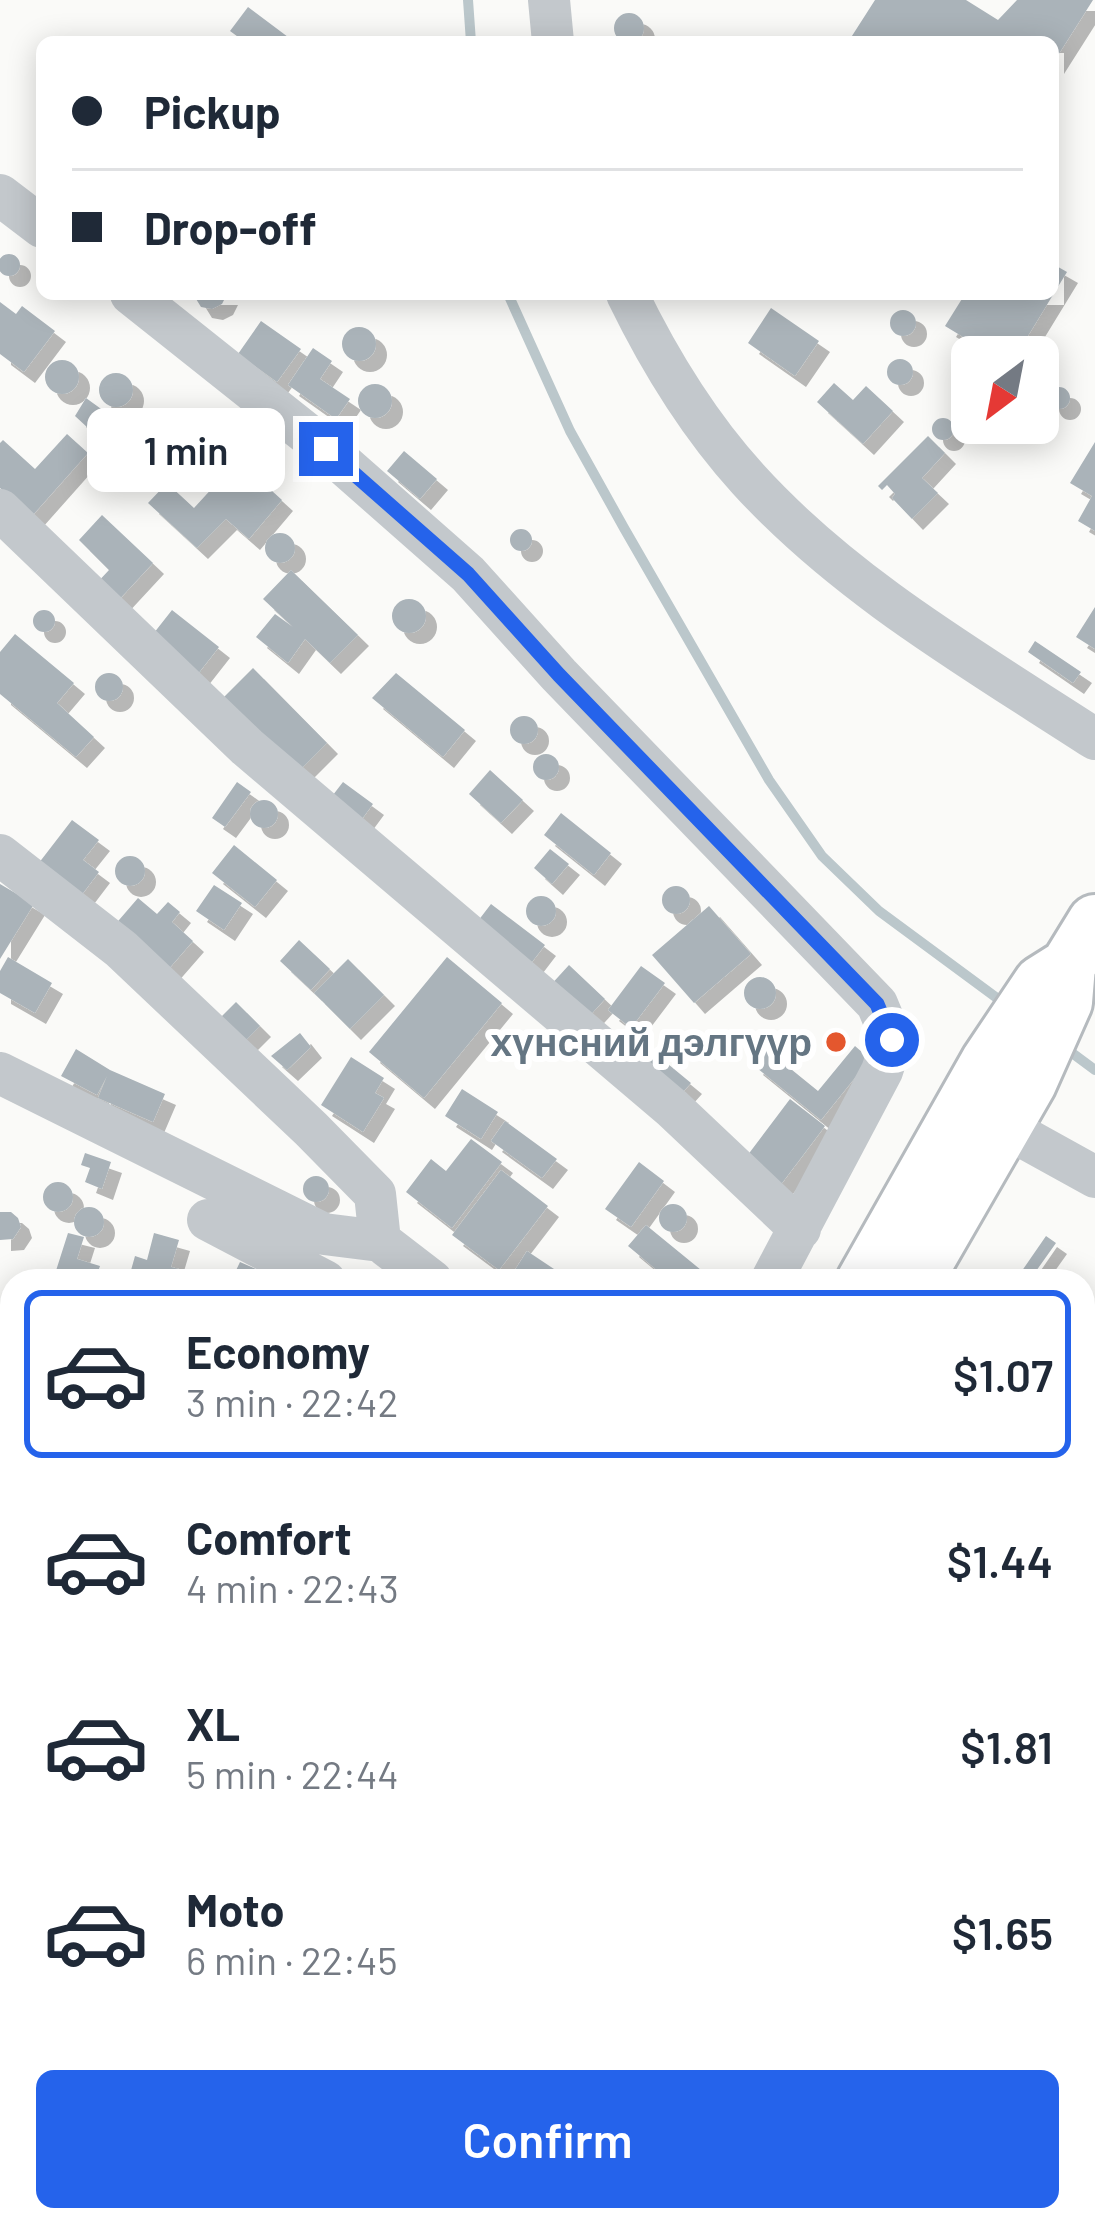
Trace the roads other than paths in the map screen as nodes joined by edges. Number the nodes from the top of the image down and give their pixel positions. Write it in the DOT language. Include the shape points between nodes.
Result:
graph roads {
  1 [pos="549,0"];
  2 [pos="552,36"];
  3 [pos="0,195"];
  4 [pos="36,222"];
  5 [pos="139,300"];
  6 [pos="629,300"];
  7 [pos="0,510"];
  8 [pos="1095,739"];
  9 [pos="0,855"];
  10 [pos="1075,959"];
  11 [pos="0,1073"];
  12 [pos="1007,1090"];
  13 [pos="1095,1178"];
  14 [pos="208,1220"];
  15 [pos="800,1229"];
  16 [pos="380,1240"];
  17 [pos="302,1269"];
  18 [pos="417,1269"];
  19 [pos="778,1269"];
  20 [pos="873,1269"];
  21 [pos="921,1269"];
  1 -- 2 [label="street"];
  3 -- 4 [label="street"];
  5 -- 15 [label="street" via="468,574 877,1004 892,1040 882,1071"];
  6 -- 8 [label="street" via="712,436 773,505 912,617"];
  7 -- 15 [label="street" via="247,747 672,1108"];
  9 -- 16 [label="street" via="122,949 311,1129 375,1194"];
  10 -- 12 [label="main road"];
  11 -- 16 [label="street" via="324,1234"];
  12 -- 13 [label="street"];
  12 -- 20 [label="main road"];
  12 -- 21 [label="main road"];
  14 -- 17 [label="street"];
  15 -- 19 [label="street"];
  16 -- 18 [label="street"];
}
